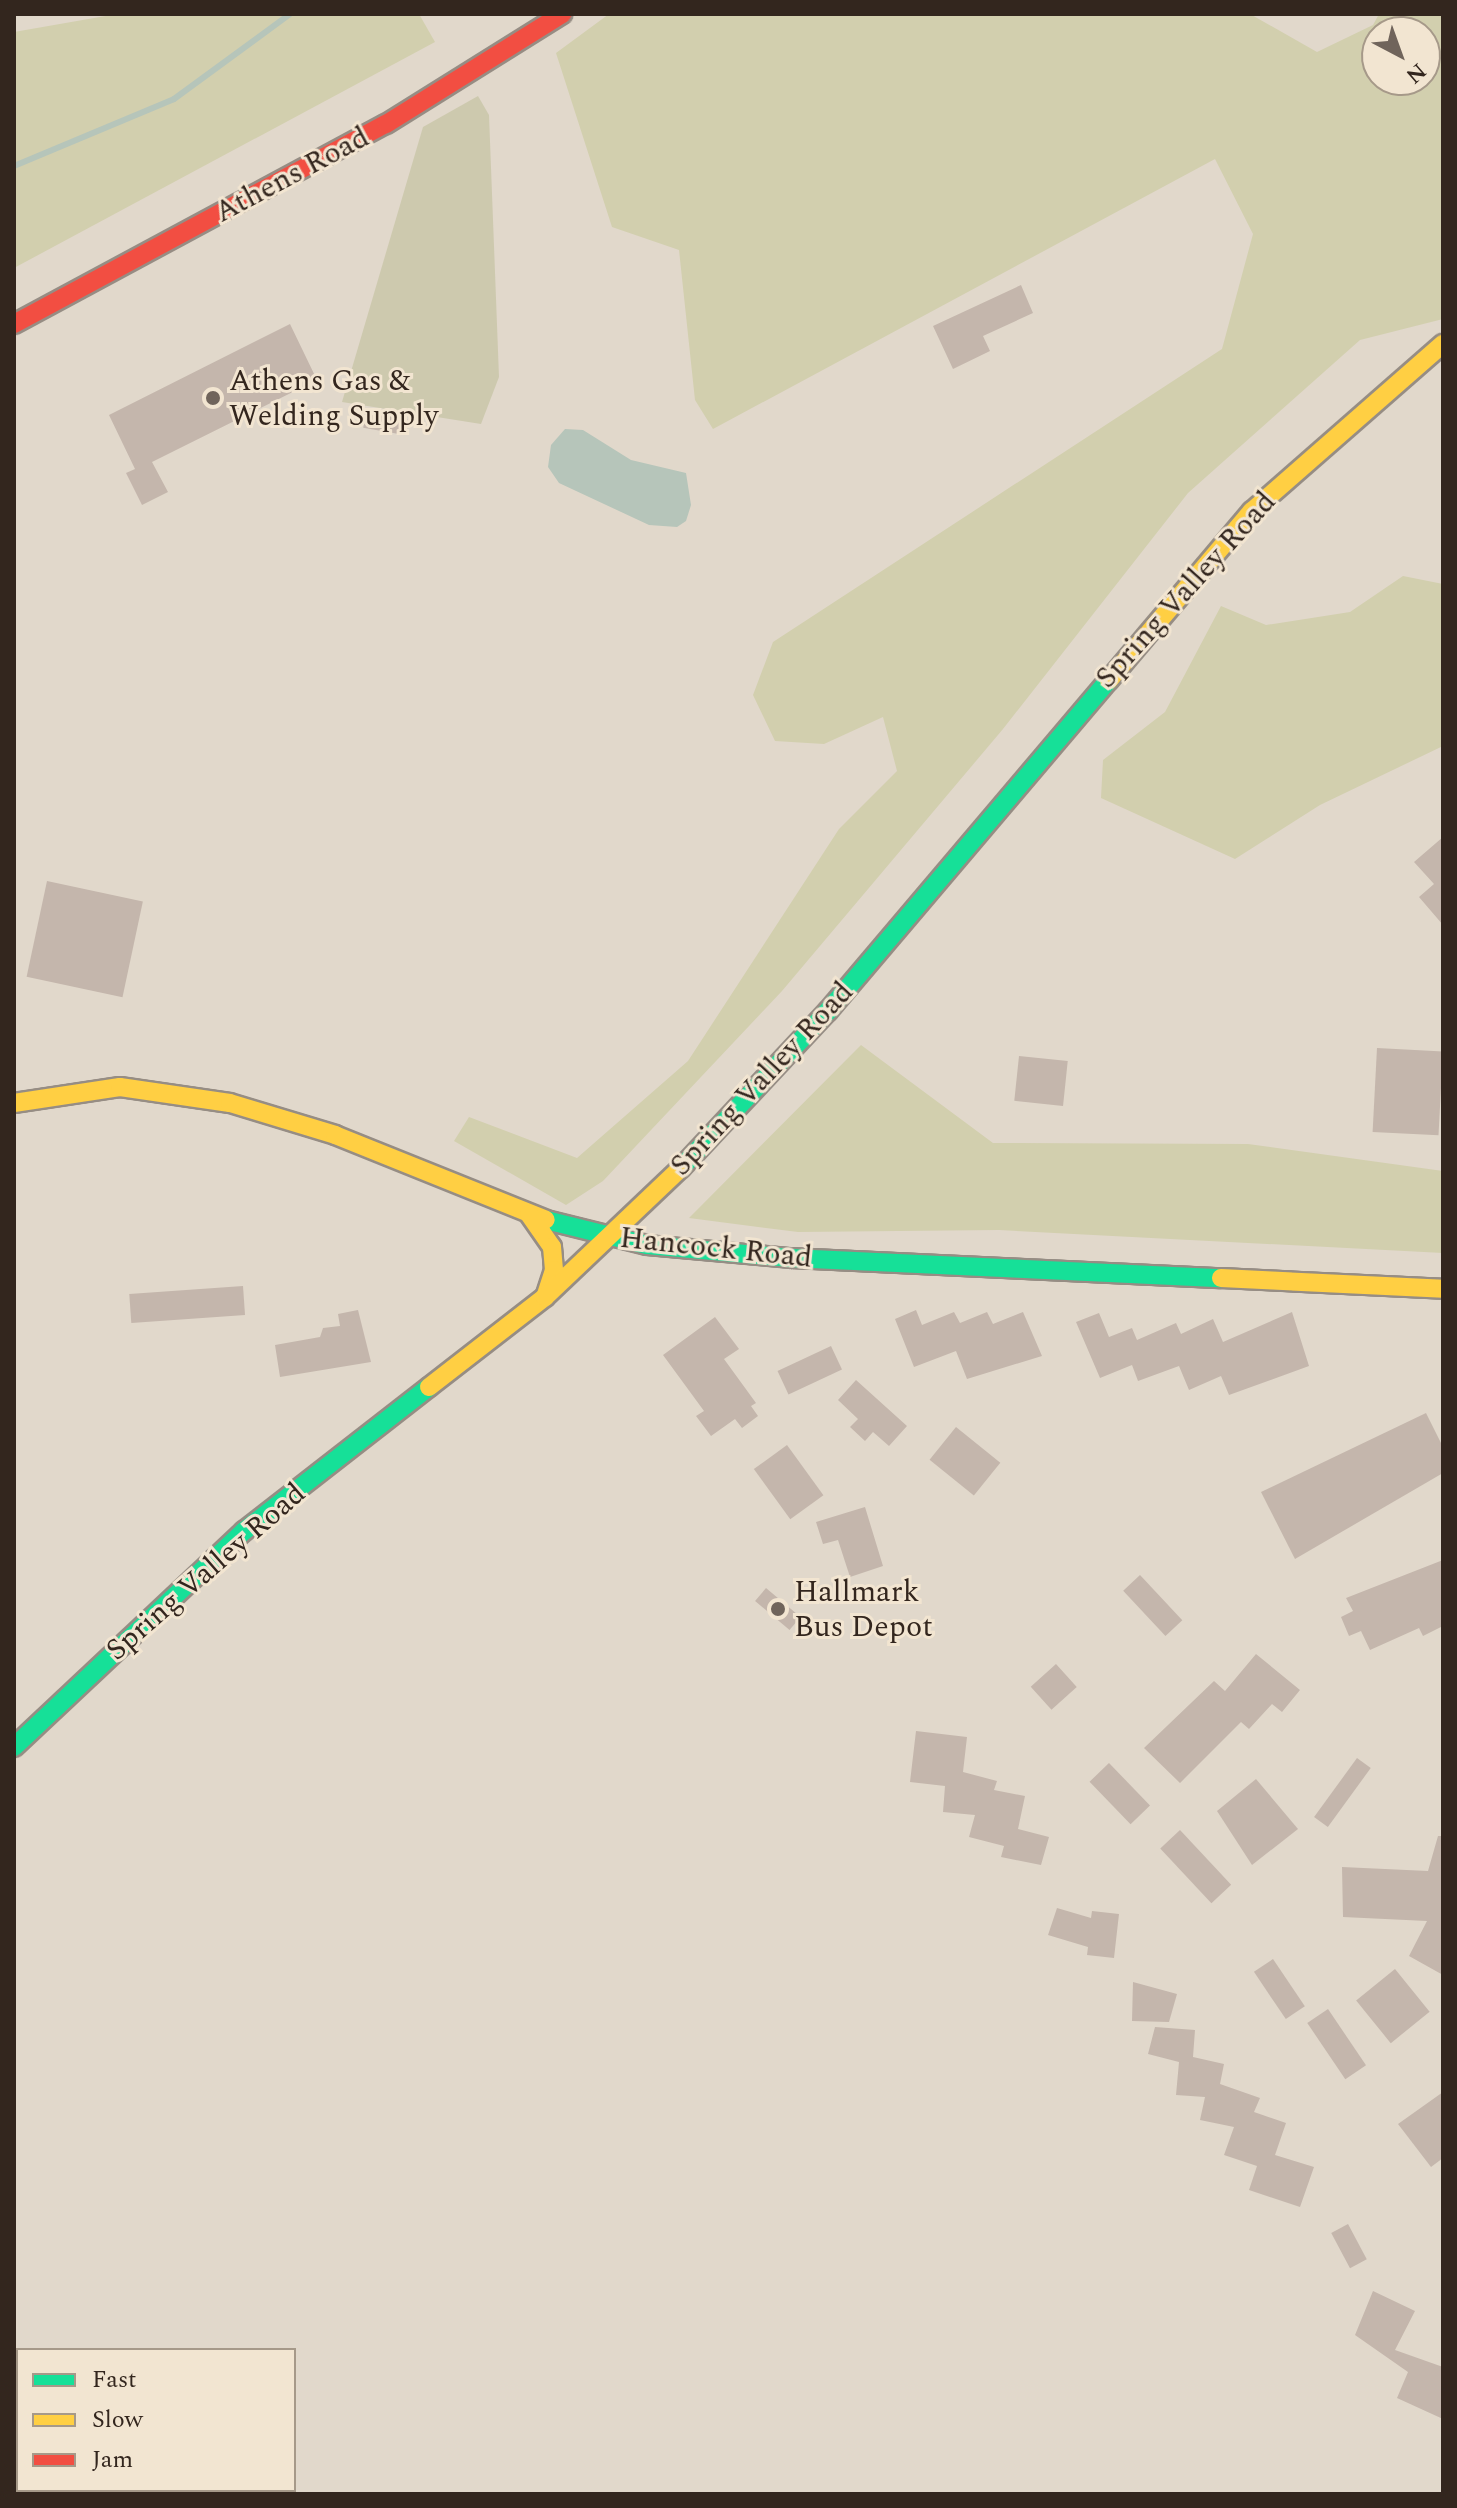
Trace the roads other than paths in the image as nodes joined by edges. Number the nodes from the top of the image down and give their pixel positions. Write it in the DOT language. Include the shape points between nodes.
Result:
graph roads {
  1 [pos="562,14"];
  2 [pos="14,324"];
  3 [pos="1443,344"];
  4 [pos="14,1103"];
  5 [pos="529,1214"];
  6 [pos="610,1238"];
  7 [pos="1443,1289"];
  8 [pos="545,1297"];
  9 [pos="14,1747"];
  1 -- 2 [label="street, Athens Road" via="386,124"];
  3 -- 6 [label="street, Spring Valley Road" via="1252,511 828,1011"];
  4 -- 5 [label="street, Hancock Road" via="120,1087 230,1103 335,1135"];
  5 -- 6 [label="street, Hancock Road"];
  5 -- 8 [label="street" via="552,1247 554,1270"];
  6 -- 7 [label="street, Hancock Road" via="791,1258"];
  6 -- 8 [label="street, Spring Valley Road"];
  8 -- 9 [label="street, Spring Valley Road" via="244,1531"];
}
